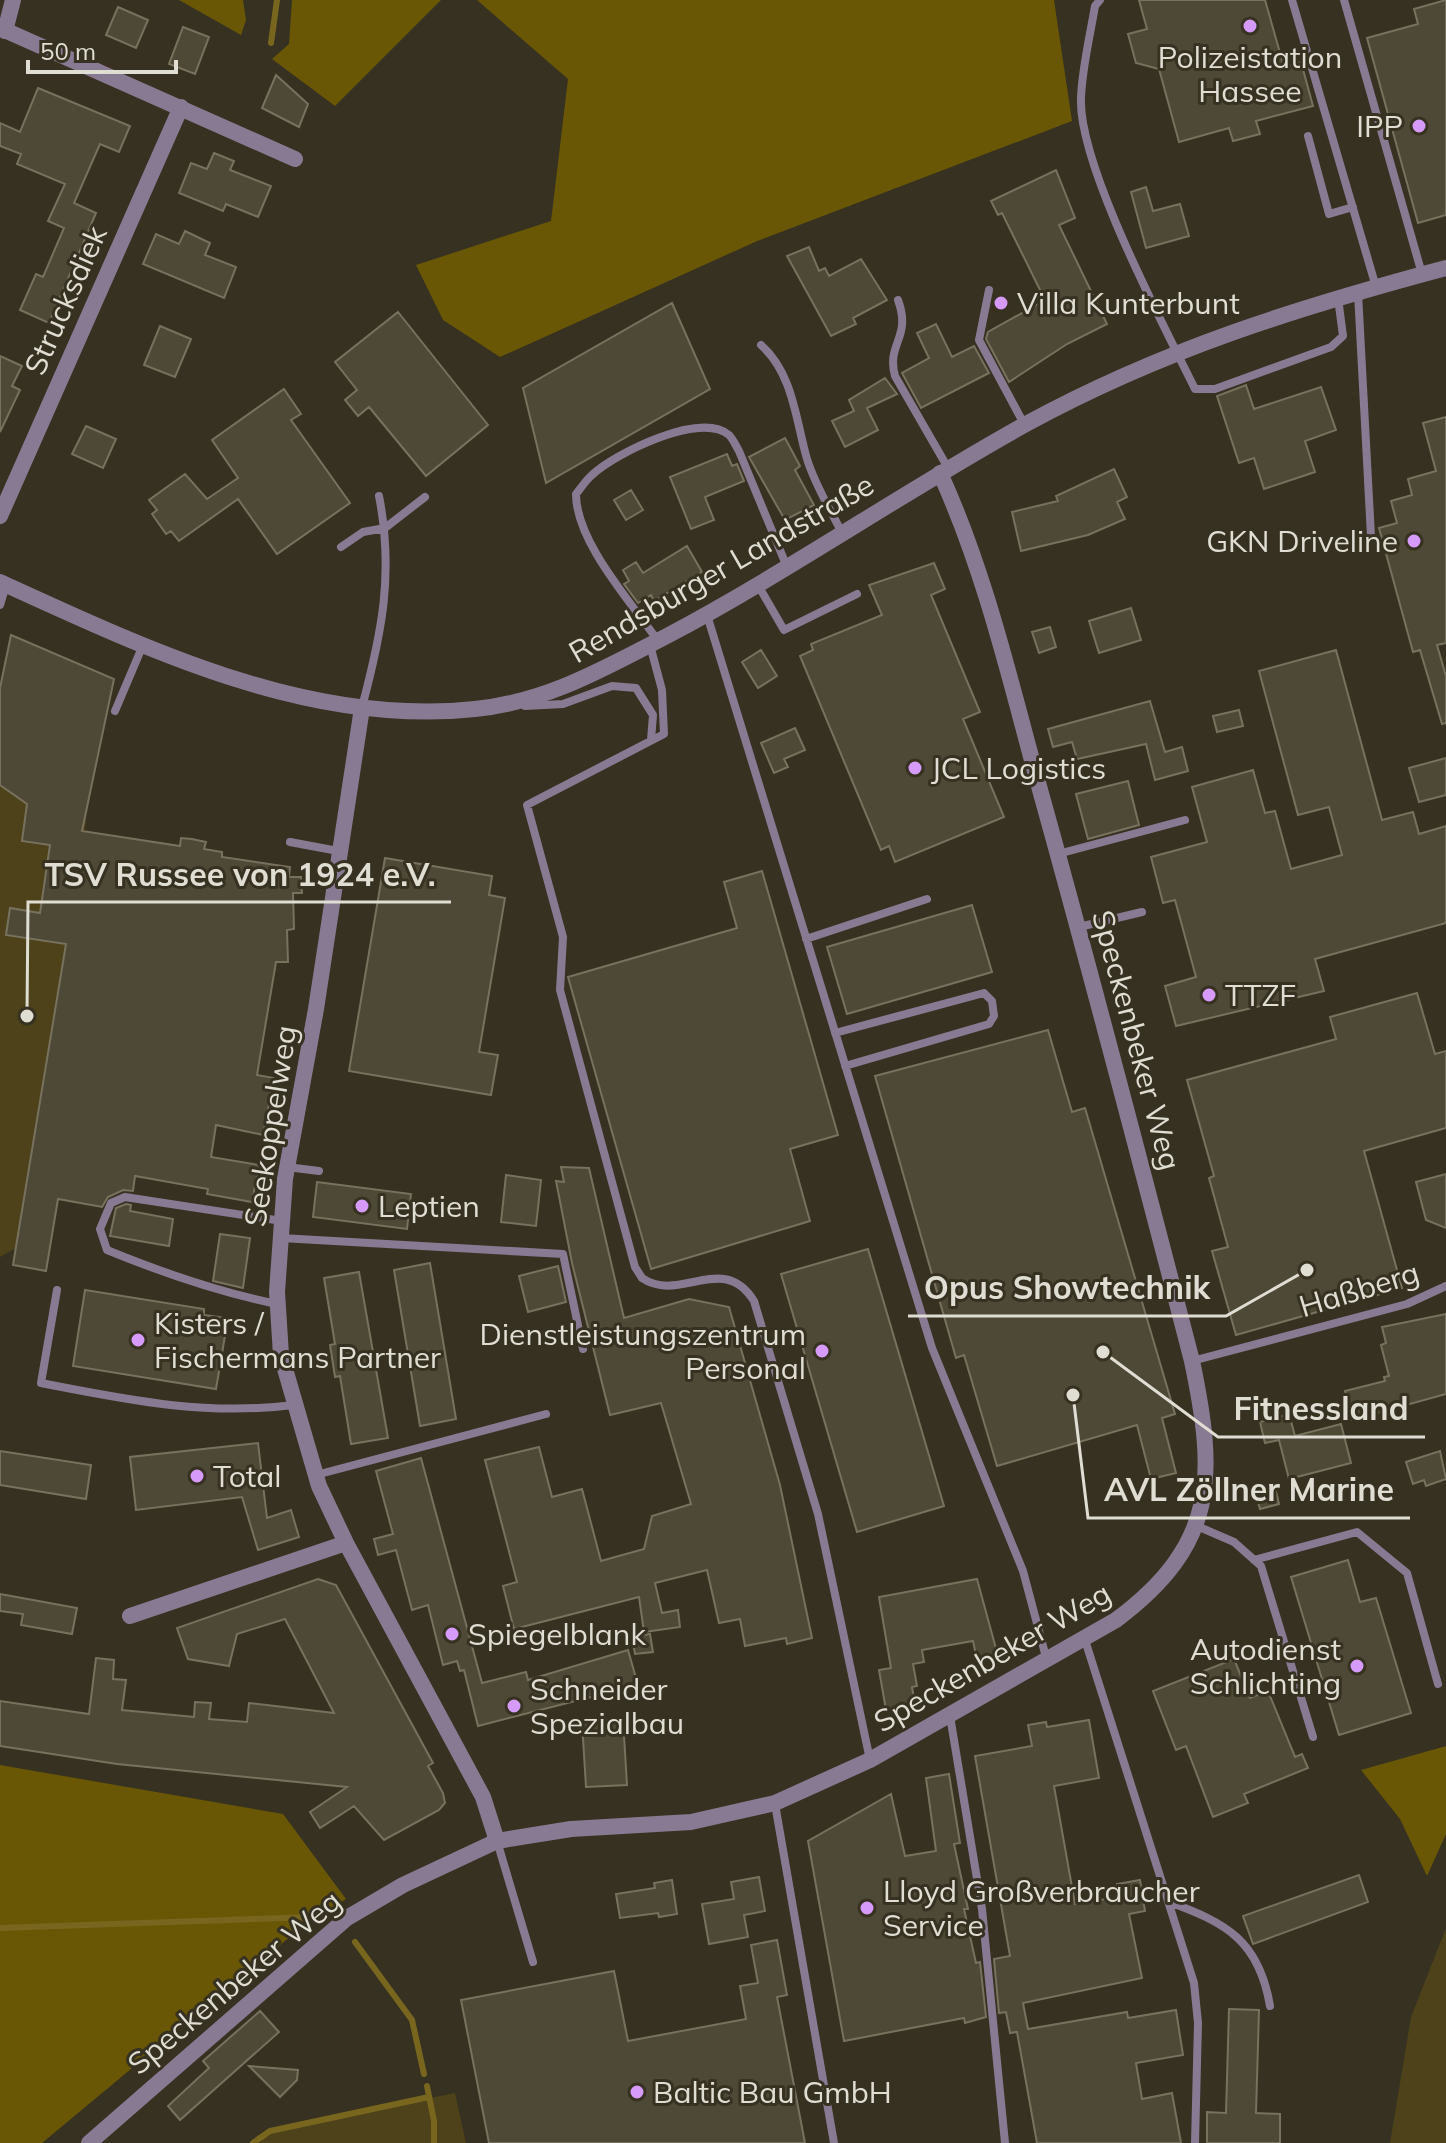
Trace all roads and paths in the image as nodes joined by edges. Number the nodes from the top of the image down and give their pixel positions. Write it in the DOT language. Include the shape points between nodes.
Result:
graph roads {
  1 [pos="13,0"];
  2 [pos="1100,0"];
  3 [pos="1292,0"];
  4 [pos="1344,0"];
  5 [pos="3,29"];
  6 [pos="181,107"];
  7 [pos="1308,136"];
  8 [pos="295,159"];
  9 [pos="1353,207"];
  10 [pos="1446,268"];
  11 [pos="1422,274"];
  12 [pos="1376,287"];
  13 [pos="989,290"];
  14 [pos="1358,293"];
  15 [pos="1338,298"];
  16 [pos="898,300"];
  17 [pos="761,345"];
  18 [pos="1179,351"];
  19 [pos="1025,425"];
  20 [pos="944,471"];
  21 [pos="379,496"];
  22 [pos="425,497"];
  23 [pos="0,516"];
  24 [pos="385,528"];
  25 [pos="842,533"];
  26 [pos="1371,536"];
  27 [pos="341,547"];
  28 [pos="787,567"];
  29 [pos="3,584"];
  30 [pos="758,585"];
  31 [pos="857,594"];
  32 [pos="0,605"];
  33 [pos="707,615"];
  34 [pos="654,643"];
  35 [pos="143,645"];
  36 [pos="501,706"];
  37 [pos="362,708"];
  38 [pos="115,711"];
  39 [pos="651,740"];
  40 [pos="1185,820"];
  41 [pos="290,842"];
  42 [pos="338,851"];
  43 [pos="1058,854"];
  44 [pos="927,899"];
  45 [pos="1142,912"];
  46 [pos="1079,927"];
  47 [pos="806,939"];
  48 [pos="835,1033"];
  49 [pos="845,1066"];
  50 [pos="287,1167"];
  51 [pos="319,1171"];
  52 [pos="282,1230"];
  53 [pos="1446,1286"];
  54 [pos="57,1290"];
  55 [pos="278,1304"];
  56 [pos="583,1349"];
  57 [pos="1192,1361"];
  58 [pos="294,1405"];
  59 [pos="546,1414"];
  60 [pos="315,1475"];
  61 [pos="1197,1526"];
  62 [pos="346,1543"];
  63 [pos="1254,1560"];
  64 [pos="130,1616"];
  65 [pos="1085,1640"];
  66 [pos="1048,1662"];
  67 [pos="1438,1684"];
  68 [pos="950,1716"];
  69 [pos="1313,1737"];
  70 [pos="870,1760"];
  71 [pos="775,1803"];
  72 [pos="497,1841"];
  73 [pos="1169,1902"];
  74 [pos="533,1962"];
  75 [pos="1270,2006"];
  76 [pos="89,2143"];
  77 [pos="834,2143"];
  78 [pos="1005,2143"];
  79 [pos="1195,2143"];
  1 -- 5 [label="street"];
  2 -- 18 [label="lane" via="1080,98 1084,130 1099,177"];
  3 -- 9 [label="lane"];
  4 -- 11 [label="lane"];
  5 -- 6 [label="street"];
  6 -- 8 [label="street"];
  6 -- 23 [label="street, Strucksdiek"];
  7 -- 9 [label="lane" via="1329,214"];
  9 -- 12 [label="lane"];
  10 -- 11 [label="street, Rendsburger Landstraße"];
  11 -- 12 [label="street, Rendsburger Landstraße"];
  12 -- 14 [label="street, Rendsburger Landstraße"];
  13 -- 19 [label="lane" via="979,340"];
  14 -- 15 [label="street, Rendsburger Landstraße"];
  14 -- 26 [label="lane"];
  15 -- 18 [label="street, Rendsburger Landstraße"];
  15 -- 18 [label="lane" via="1343,336 1331,347 1215,389 1195,389"];
  16 -- 20 [label="lane" via="905,318 891,363"];
  17 -- 25 [label="lane" via="772,354 785,382 807,459"];
  18 -- 19 [label="street, Rendsburger Landstraße" via="1117,376"];
  19 -- 20 [label="street, Rendsburger Landstraße"];
  20 -- 25 [label="street, Rendsburger Landstraße"];
  20 -- 43 [label="street, Speckenbeker Weg" via="994,623"];
  21 -- 24 [label="lane"];
  22 -- 24 [label="lane"];
  24 -- 27 [label="lane" via="363,532"];
  24 -- 37 [label="lane" via="385,594"];
  25 -- 28 [label="street, Rendsburger Landstraße"];
  28 -- 30 [label="street, Rendsburger Landstraße"];
  28 -- 34 [label="lane" via="729,435 712,428 675,431 619,458 592,475 576,494 576,513"];
  29 -- 32 [label="lane"];
  29 -- 35 [label="street, Rendsburger Landstraße"];
  30 -- 31 [label="lane" via="784,630"];
  30 -- 33 [label="street, Rendsburger Landstraße"];
  33 -- 34 [label="street, Rendsburger Landstraße"];
  33 -- 47 [label="lane"];
  34 -- 36 [label="street, Rendsburger Landstraße" via="565,689"];
  34 -- 39 [label="lane" via="664,734"];
  35 -- 37 [label="street, Rendsburger Landstraße" via="229,677"];
  35 -- 38 [label="lane"];
  36 -- 37 [label="street, Rendsburger Landstraße" via="425,712"];
  36 -- 39 [label="lane" via="563,704 623,685 636,688 647,702 653,715"];
  37 -- 42 [label="street, Seekoppelweg"];
  39 -- 70 [label="lane" via="527,805 563,937 560,990 635,1267 642,1278 667,1286 727,1278 748,1290 754,1301 818,1514"];
  40 -- 43 [label="lane"];
  41 -- 42 [label="lane"];
  42 -- 50 [label="street, Seekoppelweg"];
  43 -- 46 [label="street, Speckenbeker Weg"];
  44 -- 47 [label="lane"];
  45 -- 46 [label="lane"];
  46 -- 57 [label="street, Speckenbeker Weg"];
  47 -- 48 [label="lane"];
  48 -- 49 [label="lane"];
  48 -- 49 [label="lane" via="984,993 992,1001 989,1024"];
  49 -- 66 [label="lane" via="932,1348 1023,1571"];
  50 -- 51 [label="lane"];
  50 -- 52 [label="street, Seekoppelweg"];
  52 -- 55 [label="street, Seekoppelweg"];
  52 -- 55 [label="lane" via="125,1197 111,1203 100,1229 107,1250 147,1267 218,1292"];
  52 -- 56 [label="lane" via="563,1254"];
  53 -- 57 [label="lane, Haßberg" via="1407,1304"];
  54 -- 58 [label="lane" via="41,1383 163,1407 243,1411"];
  55 -- 58 [label="street, Seekoppelweg" via="281,1355"];
  57 -- 61 [label="street, Speckenbeker Weg" via="1207,1428 1206,1478"];
  58 -- 60 [label="street, Seekoppelweg"];
  59 -- 60 [label="lane"];
  60 -- 62 [label="street, Seekoppelweg"];
  61 -- 63 [label="lane" via="1234,1542"];
  61 -- 65 [label="street, Speckenbeker Weg" via="1172,1568 1138,1604"];
  62 -- 64 [label="street"];
  62 -- 72 [label="street, Seekoppelweg" via="483,1797"];
  63 -- 67 [label="lane" via="1357,1532 1407,1573"];
  63 -- 69 [label="lane" via="1261,1566"];
  65 -- 66 [label="street, Speckenbeker Weg"];
  65 -- 73 [label="lane"];
  66 -- 68 [label="street, Speckenbeker Weg"];
  68 -- 70 [label="street, Speckenbeker Weg"];
  68 -- 78 [label="lane" via="982,1909"];
  70 -- 71 [label="street, Speckenbeker Weg"];
  71 -- 72 [label="street, Speckenbeker Weg" via="691,1822 571,1829"];
  71 -- 77 [label="lane"];
  72 -- 74 [label="lane"];
  72 -- 76 [label="street, Speckenbeker Weg" via="347,1918"];
  73 -- 75 [label="lane" via="1209,1917 1245,1944 1265,1974"];
  73 -- 79 [label="lane" via="1194,1983"];
}
